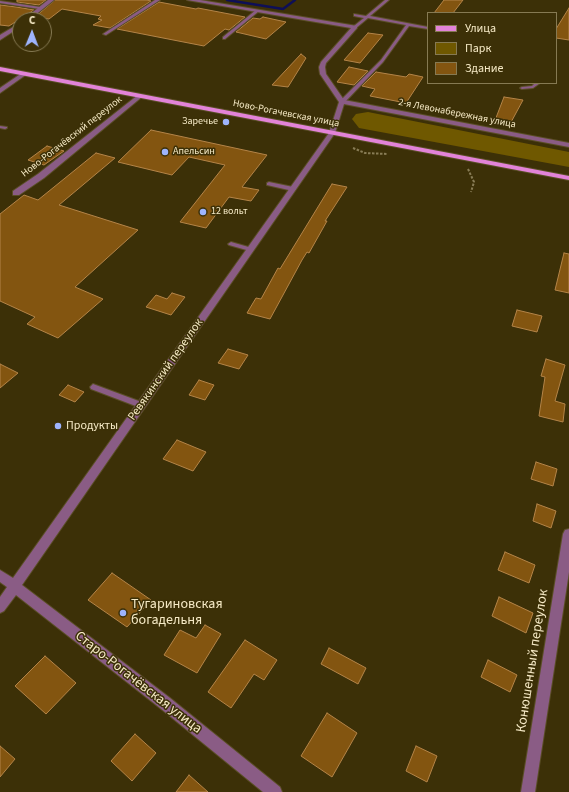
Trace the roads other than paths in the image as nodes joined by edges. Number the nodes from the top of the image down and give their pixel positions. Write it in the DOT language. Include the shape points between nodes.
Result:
graph roads {
  1 [pos="51,0"];
  2 [pos="158,0"];
  3 [pos="190,0"];
  4 [pos="387,0"];
  5 [pos="0,2"];
  6 [pos="40,8"];
  7 [pos="257,11"];
  8 [pos="35,12"];
  9 [pos="355,15"];
  10 [pos="367,17"];
  11 [pos="408,26"];
  12 [pos="355,27"];
  13 [pos="427,28"];
  14 [pos="12,30"];
  15 [pos="105,34"];
  16 [pos="0,38"];
  17 [pos="224,38"];
  18 [pos="0,69"];
  19 [pos="24,74"];
  20 [pos="537,84"];
  21 [pos="522,88"];
  22 [pos="0,91"];
  23 [pos="140,96"];
  24 [pos="342,102"];
  25 [pos="332,133"];
  26 [pos="569,146"];
  27 [pos="569,178"];
  28 [pos="269,184"];
  29 [pos="293,189"];
  30 [pos="16,194"];
  31 [pos="231,244"];
  32 [pos="250,249"];
  33 [pos="93,387"];
  34 [pos="141,405"];
  35 [pos="569,534"];
  36 [pos="0,575"];
  37 [pos="14,586"];
  38 [pos="0,607"];
  39 [pos="275,792"];
  40 [pos="528,792"];
  1 -- 6 [label="street"];
  2 -- 15 [label="lane"];
  3 -- 7 [label="street"];
  4 -- 10 [label="lane"];
  5 -- 6 [label="lane"];
  6 -- 8 [label="street"];
  7 -- 12 [label="street"];
  7 -- 17 [label="lane"];
  9 -- 10 [label="lane"];
  10 -- 11 [label="lane"];
  10 -- 12 [label="lane"];
  11 -- 13 [label="lane"];
  11 -- 24 [label="lane" via="382,62"];
  12 -- 24 [label="street" via="323,62 322,67 323,74"];
  14 -- 16 [label="street"];
  18 -- 19 [label="main road, Ново-Рогачевская улица"];
  19 -- 22 [label="street"];
  19 -- 23 [label="main road, Ново-Рогачевская улица"];
  20 -- 21 [label="lane"];
  23 -- 25 [label="main road, Ново-Рогачевская улица"];
  23 -- 30 [label="street, Ново-Рогачёвский переулок"];
  24 -- 25 [label="street, Ревякинский переулок"];
  24 -- 26 [label="street, 2-я Левонабережная улица"];
  25 -- 27 [label="main road, Ново-Рогачевская улица"];
  25 -- 29 [label="street, Ревякинский переулок"];
  28 -- 29 [label="lane"];
  29 -- 32 [label="street, Ревякинский переулок"];
  31 -- 32 [label="lane"];
  32 -- 34 [label="street, Ревякинский переулок"];
  33 -- 34 [label="lane"];
  34 -- 37 [label="street, Ревякинский переулок"];
  35 -- 40 [label="street, Конюшенный переулок"];
  36 -- 37 [label="street, Старо-Рогачёвская улица"];
  37 -- 38 [label="street, Ревякинский переулок"];
  37 -- 39 [label="street, Старо-Рогачёвская улица" via="165,702"];
}
